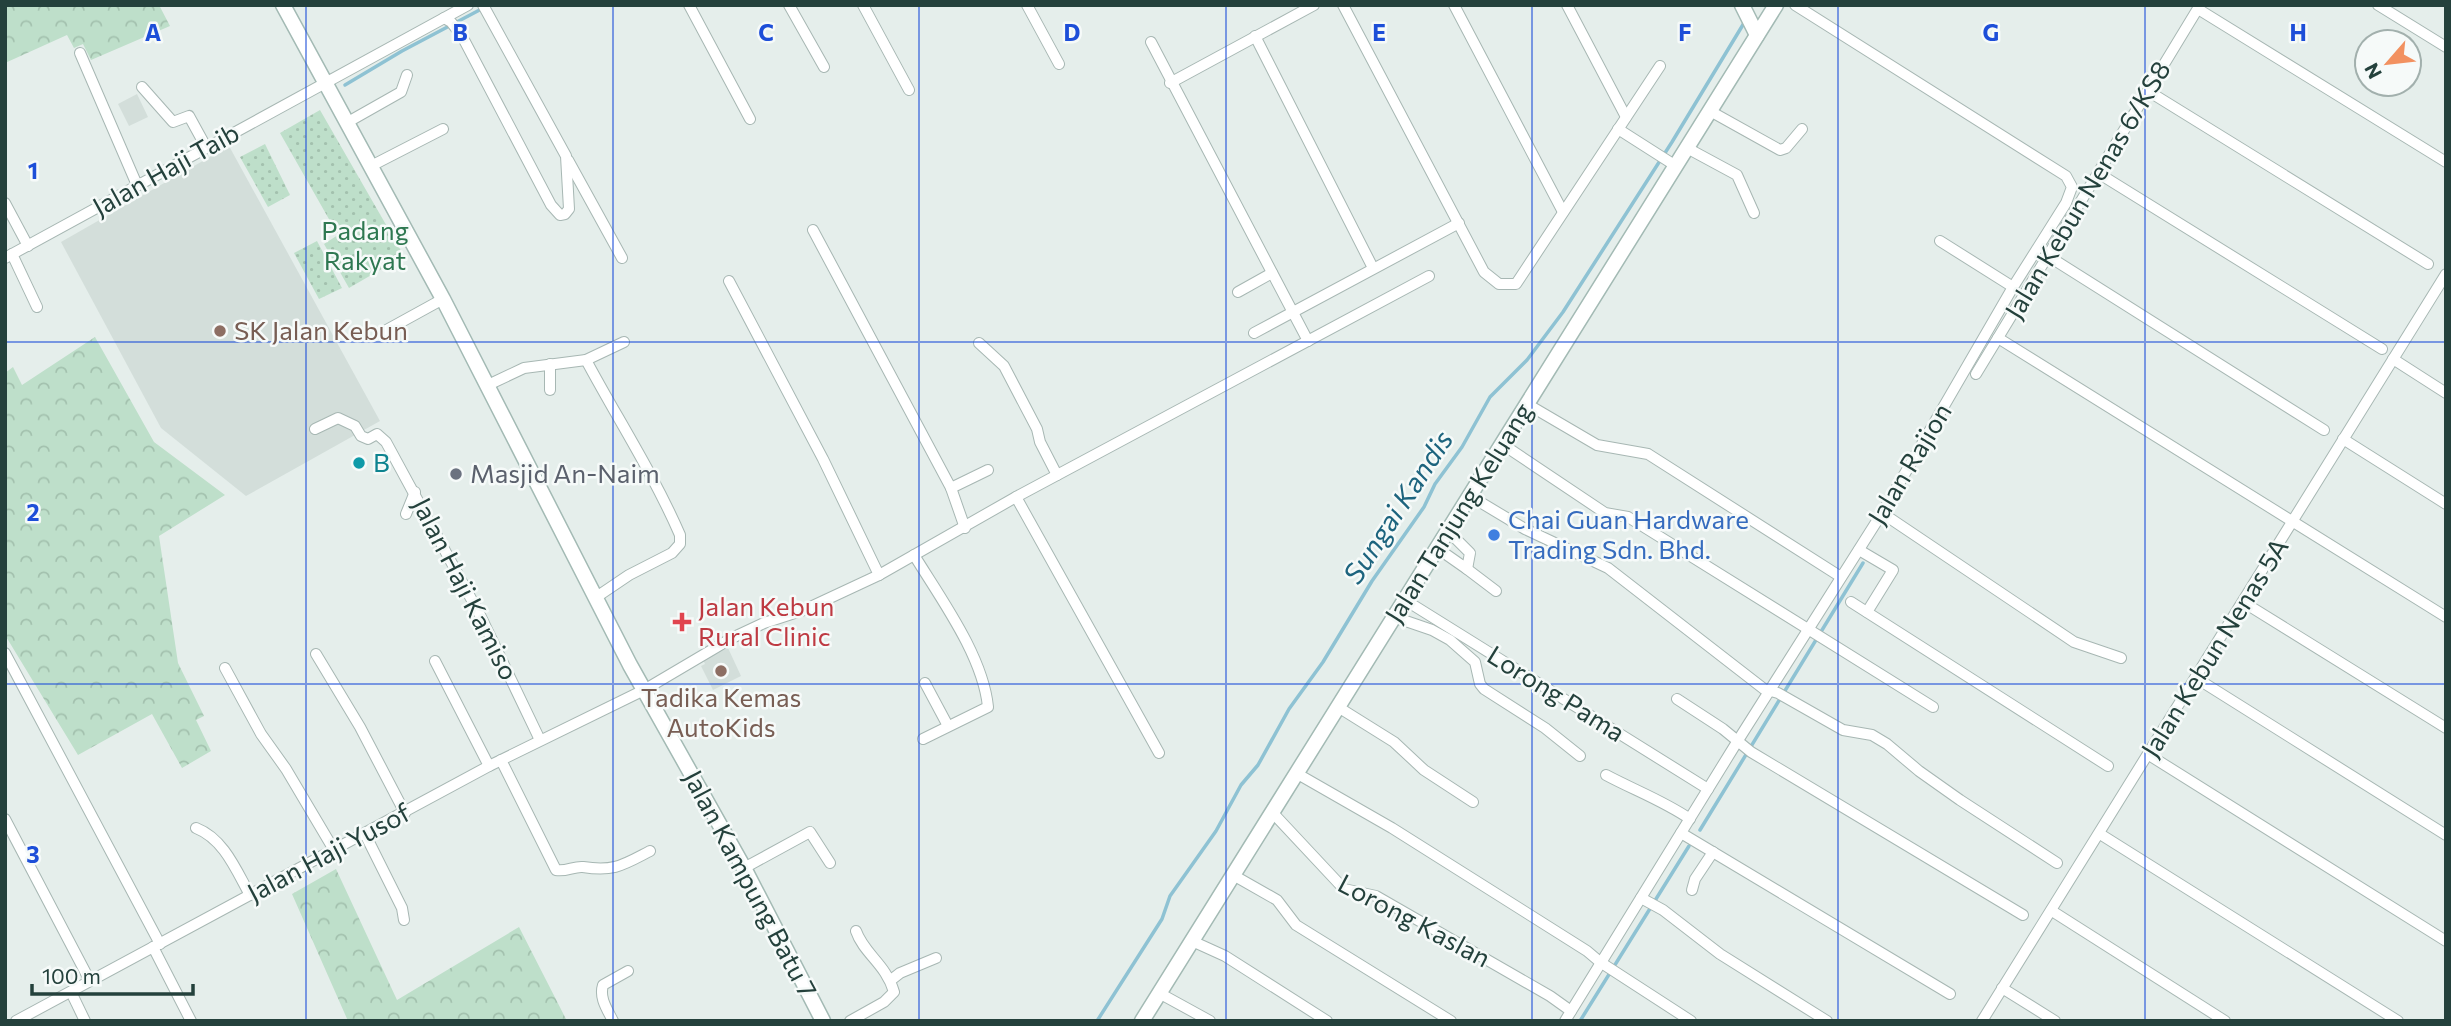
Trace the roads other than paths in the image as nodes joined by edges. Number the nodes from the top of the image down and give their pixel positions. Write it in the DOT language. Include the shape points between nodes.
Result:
graph roads {
  1 [pos="283,5"];
  2 [pos="468,5"];
  3 [pos="689,5"];
  4 [pos="789,5"];
  5 [pos="863,5"];
  6 [pos="1027,5"];
  7 [pos="1314,5"];
  8 [pos="1343,5"];
  9 [pos="1454,5"];
  10 [pos="1567,5"];
  11 [pos="1742,5"];
  12 [pos="1776,5"];
  13 [pos="1795,5"];
  14 [pos="2378,5"];
  15 [pos="2199,7"];
  16 [pos="455,8"];
  17 [pos="486,10"];
  18 [pos="451,22"];
  19 [pos="1758,35"];
  20 [pos="1255,36"];
  21 [pos="1151,43"];
  22 [pos="2446,47"];
  23 [pos="79,53"];
  24 [pos="1059,64"];
  25 [pos="1660,66"];
  26 [pos="824,67"];
  27 [pos="407,75"];
  28 [pos="326,82"];
  29 [pos="1170,83"];
  30 [pos="142,87"];
  31 [pos="909,90"];
  32 [pos="2148,91"];
  33 [pos="1710,111"];
  34 [pos="1626,117"];
  35 [pos="750,119"];
  36 [pos="348,122"];
  37 [pos="443,129"];
  38 [pos="1618,129"];
  39 [pos="1802,129"];
  40 [pos="206,148"];
  41 [pos="1687,148"];
  42 [pos="566,156"];
  43 [pos="1667,160"];
  44 [pos="2446,162"];
  45 [pos="371,166"];
  46 [pos="2098,173"];
  47 [pos="137,185"];
  48 [pos="5,203"];
  49 [pos="1563,212"];
  50 [pos="1754,213"];
  51 [pos="1459,223"];
  52 [pos="813,230"];
  53 [pos="1940,241"];
  54 [pos="28,246"];
  55 [pos="9,256"];
  56 [pos="2048,256"];
  57 [pos="622,258"];
  58 [pos="2428,264"];
  59 [pos="1373,268"];
  60 [pos="1272,273"];
  61 [pos="1429,276"];
  62 [pos="2445,278"];
  63 [pos="729,281"];
  64 [pos="2013,287"];
  65 [pos="1238,292"];
  66 [pos="443,299"];
  67 [pos="37,307"];
  68 [pos="1293,312"];
  69 [pos="383,332"];
  70 [pos="1254,333"];
  71 [pos="1998,338"];
  72 [pos="1308,341"];
  73 [pos="624,342"];
  74 [pos="979,343"];
  75 [pos="2382,349"];
  76 [pos="2393,359"];
  77 [pos="586,360"];
  78 [pos="550,364"];
  79 [pos="1976,374"];
  80 [pos="488,385"];
  81 [pos="550,390"];
  82 [pos="2446,393"];
  83 [pos="1534,409"];
  84 [pos="315,429"];
  85 [pos="2324,430"];
  86 [pos="2343,439"];
  87 [pos="1505,446"];
  88 [pos="988,470"];
  89 [pos="1056,475"];
  90 [pos="951,488"];
  91 [pos="415,492"];
  92 [pos="1016,497"];
  93 [pos="1472,498"];
  94 [pos="2446,504"];
  95 [pos="406,514"];
  96 [pos="1884,514"];
  97 [pos="2293,522"];
  98 [pos="965,528"];
  99 [pos="1447,531"];
  100 [pos="1437,548"];
  101 [pos="1859,550"];
  102 [pos="914,555"];
  103 [pos="1467,569"];
  104 [pos="1837,574"];
  105 [pos="879,575"];
  106 [pos="1496,590"];
  107 [pos="595,598"];
  108 [pos="1851,602"];
  109 [pos="2243,602"];
  110 [pos="1412,605"];
  111 [pos="1867,612"];
  112 [pos="1394,617"];
  113 [pos="2446,617"];
  114 [pos="1813,630"];
  115 [pos="5,653"];
  116 [pos="316,653"];
  117 [pos="2121,659"];
  118 [pos="435,661"];
  119 [pos="225,668"];
  120 [pos="2196,678"];
  121 [pos="925,683"];
  122 [pos="644,690"];
  123 [pos="1771,691"];
  124 [pos="1676,699"];
  125 [pos="1338,707"];
  126 [pos="1933,707"];
  127 [pos="948,726"];
  128 [pos="2446,728"];
  129 [pos="923,738"];
  130 [pos="1733,738"];
  131 [pos="540,740"];
  132 [pos="1159,753"];
  133 [pos="2149,755"];
  134 [pos="1580,756"];
  135 [pos="502,760"];
  136 [pos="489,766"];
  137 [pos="2108,766"];
  138 [pos="1606,775"];
  139 [pos="1305,778"];
  140 [pos="1706,787"];
  141 [pos="1472,802"];
  142 [pos="405,813"];
  143 [pos="5,819"];
  144 [pos="1278,819"];
  145 [pos="1690,819"];
  146 [pos="196,828"];
  147 [pos="1681,833"];
  148 [pos="365,834"];
  149 [pos="2100,834"];
  150 [pos="2446,835"];
  151 [pos="334,850"];
  152 [pos="650,851"];
  153 [pos="1713,852"];
  154 [pos="830,863"];
  155 [pos="2057,863"];
  156 [pos="744,868"];
  157 [pos="1235,876"];
  158 [pos="1692,890"];
  159 [pos="250,895"];
  160 [pos="1644,900"];
  161 [pos="2052,911"];
  162 [pos="2022,915"];
  163 [pos="404,920"];
  164 [pos="856,931"];
  165 [pos="1192,940"];
  166 [pos="2446,941"];
  167 [pos="157,946"];
  168 [pos="936,958"];
  169 [pos="1597,959"];
  170 [pos="628,971"];
  171 [pos="891,980"];
  172 [pos="90,981"];
  173 [pos="2003,988"];
  174 [pos="71,992"];
  175 [pos="1159,993"];
  176 [pos="1950,993"];
  177 [pos="1570,1016"];
  178 [pos="16,1021"];
  179 [pos="85,1021"];
  180 [pos="191,1021"];
  181 [pos="613,1021"];
  182 [pos="823,1021"];
  183 [pos="850,1021"];
  184 [pos="1142,1021"];
  185 [pos="1210,1021"];
  186 [pos="1327,1021"];
  187 [pos="1451,1021"];
  188 [pos="1691,1021"];
  189 [pos="1827,1021"];
  190 [pos="1982,1021"];
  191 [pos="2055,1021"];
  192 [pos="2225,1021"];
  193 [pos="2398,1021"];
  1 -- 28 [label="main road, Jalan Kampung Batu 7"];
  2 -- 16 [label="street, Jalan Haji Taib"];
  3 -- 35 [label="street"];
  4 -- 26 [label="street"];
  5 -- 31 [label="street"];
  6 -- 24 [label="street"];
  7 -- 20 [label="street"];
  8 -- 51 [label="street"];
  9 -- 49 [label="street"];
  10 -- 34 [label="street"];
  11 -- 19 [label="main road"];
  12 -- 19 [label="main road, Jalan Tanjung Keluang"];
  13 -- 64 [label="street, Jalan Rajion" via="2070,181 2066,203"];
  14 -- 22 [label="street"];
  15 -- 32 [label="street, Jalan Kebun Nenas 6/KS8"];
  15 -- 44 [label="street"];
  16 -- 18 [label="street, Jalan Haji Taib"];
  17 -- 42 [label="street"];
  18 -- 28 [label="street, Jalan Haji Taib"];
  18 -- 42 [label="street" via="560,215 569,209"];
  19 -- 33 [label="main road, Jalan Tanjung Keluang"];
  20 -- 29 [label="street"];
  20 -- 59 [label="street"];
  21 -- 29 [label="street"];
  23 -- 47 [label="street"];
  25 -- 34 [label="street"];
  27 -- 36 [label="street" via="401,92"];
  28 -- 36 [label="main road, Jalan Kampung Batu 7"];
  28 -- 40 [label="street, Jalan Haji Taib"];
  29 -- 60 [label="street"];
  30 -- 40 [label="street" via="173,122 189,116"];
  32 -- 46 [label="street, Jalan Kebun Nenas 6/KS8"];
  32 -- 58 [label="street"];
  33 -- 39 [label="street" via="1780,150"];
  33 -- 41 [label="main road, Jalan Tanjung Keluang"];
  34 -- 38 [label="street"];
  36 -- 45 [label="main road, Jalan Kampung Batu 7"];
  37 -- 45 [label="street"];
  38 -- 43 [label="street"];
  38 -- 49 [label="street"];
  40 -- 47 [label="street, Jalan Haji Taib"];
  41 -- 43 [label="main road, Jalan Tanjung Keluang"];
  41 -- 50 [label="street" via="1737,175"];
  42 -- 57 [label="street"];
  43 -- 83 [label="main road, Jalan Tanjung Keluang"];
  45 -- 66 [label="main road, Jalan Kampung Batu 7"];
  46 -- 56 [label="street, Jalan Kebun Nenas 6/KS8"];
  46 -- 75 [label="street"];
  47 -- 54 [label="street, Jalan Haji Taib"];
  48 -- 54 [label="street"];
  49 -- 51 [label="street" via="1516,284 1499,284 1484,272"];
  51 -- 59 [label="street"];
  52 -- 90 [label="street"];
  53 -- 64 [label="street"];
  54 -- 55 [label="street, Jalan Haji Taib"];
  55 -- 67 [label="street"];
  56 -- 71 [label="street, Jalan Kebun Nenas 6/KS8"];
  56 -- 85 [label="street"];
  59 -- 68 [label="street"];
  60 -- 65 [label="street"];
  60 -- 68 [label="street"];
  61 -- 72 [label="street, Jalan Haji Yusof"];
  62 -- 76 [label="street, Jalan Kebun Nenas 5A"];
  63 -- 105 [label="street"];
  64 -- 96 [label="street, Jalan Rajion"];
  66 -- 69 [label="street"];
  66 -- 80 [label="main road, Jalan Kampung Batu 7"];
  68 -- 70 [label="street"];
  68 -- 72 [label="street"];
  71 -- 79 [label="street, Jalan Kebun Nenas 6/KS8"];
  71 -- 97 [label="street"];
  72 -- 89 [label="street, Jalan Haji Yusof"];
  73 -- 77 [label="street"];
  74 -- 89 [label="street" via="1004,366"];
  76 -- 82 [label="street"];
  76 -- 86 [label="street, Jalan Kebun Nenas 5A"];
  77 -- 78 [label="street"];
  77 -- 107 [label="street" via="633,439 680,535 680,544 671,553"];
  78 -- 80 [label="street" via="524,368"];
  78 -- 81 [label="street"];
  80 -- 107 [label="main road, Jalan Kampung Batu 7"];
  83 -- 87 [label="main road, Jalan Tanjung Keluang"];
  83 -- 104 [label="street" via="1597,445 1648,454"];
  84 -- 91 [label="street, Jalan Haji Kamiso" via="338,418 368,439 377,434"];
  86 -- 94 [label="street"];
  86 -- 97 [label="street, Jalan Kebun Nenas 5A"];
  87 -- 93 [label="main road, Jalan Tanjung Keluang"];
  87 -- 114 [label="street" via="1605,513 1628,517"];
  88 -- 90 [label="street"];
  89 -- 92 [label="street, Jalan Haji Yusof"];
  90 -- 98 [label="street"];
  91 -- 95 [label="street"];
  91 -- 131 [label="street, Jalan Haji Kamiso"];
  92 -- 98 [label="street, Jalan Haji Yusof"];
  92 -- 132 [label="street"];
  93 -- 99 [label="main road, Jalan Tanjung Keluang"];
  93 -- 123 [label="street" via="1608,568"];
  96 -- 101 [label="street, Jalan Rajion"];
  96 -- 117 [label="street" via="2074,642"];
  97 -- 109 [label="street, Jalan Kebun Nenas 5A"];
  97 -- 113 [label="street"];
  98 -- 102 [label="street, Jalan Haji Yusof"];
  99 -- 100 [label="main road, Jalan Tanjung Keluang"];
  99 -- 103 [label="street" via="1470,553"];
  100 -- 103 [label="street"];
  100 -- 110 [label="main road, Jalan Tanjung Keluang"];
  101 -- 104 [label="street, Jalan Rajion"];
  101 -- 111 [label="street" via="1893,570"];
  102 -- 105 [label="street, Jalan Haji Yusof"];
  102 -- 127 [label="street" via="961,633 986,686 988,707"];
  103 -- 106 [label="street"];
  104 -- 114 [label="street, Jalan Rajion"];
  105 -- 122 [label="street, Jalan Haji Yusof" via="732,638"];
  107 -- 122 [label="main road, Jalan Kampung Batu 7"];
  108 -- 111 [label="street"];
  109 -- 120 [label="street, Jalan Kebun Nenas 5A"];
  109 -- 128 [label="street"];
  110 -- 112 [label="main road, Jalan Tanjung Keluang"];
  110 -- 140 [label="street, Lorong Pama"];
  111 -- 137 [label="street"];
  112 -- 125 [label="main road, Jalan Tanjung Keluang"];
  112 -- 134 [label="street" via="1450,640 1475,662 1485,689"];
  114 -- 123 [label="street, Jalan Rajion"];
  114 -- 126 [label="street"];
  115 -- 167 [label="street"];
  116 -- 142 [label="street"];
  118 -- 136 [label="street"];
  119 -- 151 [label="street"];
  120 -- 133 [label="street, Jalan Kebun Nenas 5A"];
  120 -- 150 [label="street"];
  121 -- 127 [label="street"];
  122 -- 131 [label="street, Jalan Haji Yusof"];
  122 -- 156 [label="main road, Jalan Kampung Batu 7"];
  123 -- 130 [label="street, Jalan Rajion"];
  123 -- 155 [label="street" via="1843,730 1872,735 1887,744 1960,800"];
  124 -- 130 [label="street"];
  125 -- 139 [label="main road, Jalan Tanjung Keluang"];
  125 -- 141 [label="street" via="1394,742 1424,770"];
  127 -- 129 [label="street"];
  130 -- 140 [label="street, Jalan Rajion"];
  130 -- 162 [label="street"];
  131 -- 135 [label="street, Jalan Haji Yusof"];
  133 -- 149 [label="street, Jalan Kebun Nenas 5A"];
  133 -- 166 [label="street"];
  135 -- 136 [label="street, Jalan Haji Yusof"];
  135 -- 152 [label="street" via="556,870 615,869"];
  136 -- 142 [label="street, Jalan Haji Yusof"];
  138 -- 145 [label="street"];
  139 -- 144 [label="main road, Jalan Tanjung Keluang"];
  139 -- 169 [label="street"];
  140 -- 145 [label="street, Jalan Rajion"];
  142 -- 148 [label="street, Jalan Haji Yusof"];
  143 -- 172 [label="street"];
  144 -- 157 [label="main road, Jalan Tanjung Keluang"];
  144 -- 177 [label="street, Lorong Kaslan" via="1344,889 1376,896 1550,996"];
  145 -- 147 [label="street, Jalan Rajion"];
  146 -- 159 [label="street" via="209,833 227,854"];
  147 -- 153 [label="street"];
  147 -- 160 [label="street, Jalan Rajion"];
  148 -- 151 [label="street, Jalan Haji Yusof"];
  148 -- 163 [label="street"];
  149 -- 161 [label="street, Jalan Kebun Nenas 5A"];
  149 -- 193 [label="street"];
  151 -- 159 [label="street, Jalan Haji Yusof"];
  153 -- 158 [label="street"];
  153 -- 176 [label="street"];
  154 -- 156 [label="street" via="810,832"];
  156 -- 182 [label="main road, Jalan Kampung Batu 7"];
  157 -- 165 [label="main road, Jalan Tanjung Keluang"];
  157 -- 187 [label="street" via="1277,901 1296,925"];
  159 -- 167 [label="street, Jalan Haji Yusof"];
  160 -- 169 [label="street, Jalan Rajion"];
  160 -- 189 [label="street"];
  161 -- 173 [label="street, Jalan Kebun Nenas 5A"];
  161 -- 192 [label="street"];
  164 -- 171 [label="street"];
  165 -- 175 [label="main road, Jalan Tanjung Keluang"];
  165 -- 186 [label="street"];
  167 -- 172 [label="street, Jalan Haji Yusof"];
  167 -- 180 [label="street"];
  168 -- 171 [label="street"];
  169 -- 177 [label="street, Jalan Rajion"];
  169 -- 188 [label="street"];
  170 -- 181 [label="street" via="603,985 601,991"];
  171 -- 183 [label="street" via="894,992 884,1002"];
  172 -- 174 [label="street, Jalan Haji Yusof"];
  173 -- 190 [label="street, Jalan Kebun Nenas 5A"];
  173 -- 191 [label="street"];
  174 -- 178 [label="street, Jalan Haji Yusof"];
  174 -- 179 [label="street"];
  175 -- 184 [label="main road, Jalan Tanjung Keluang"];
  175 -- 185 [label="street"];
}
